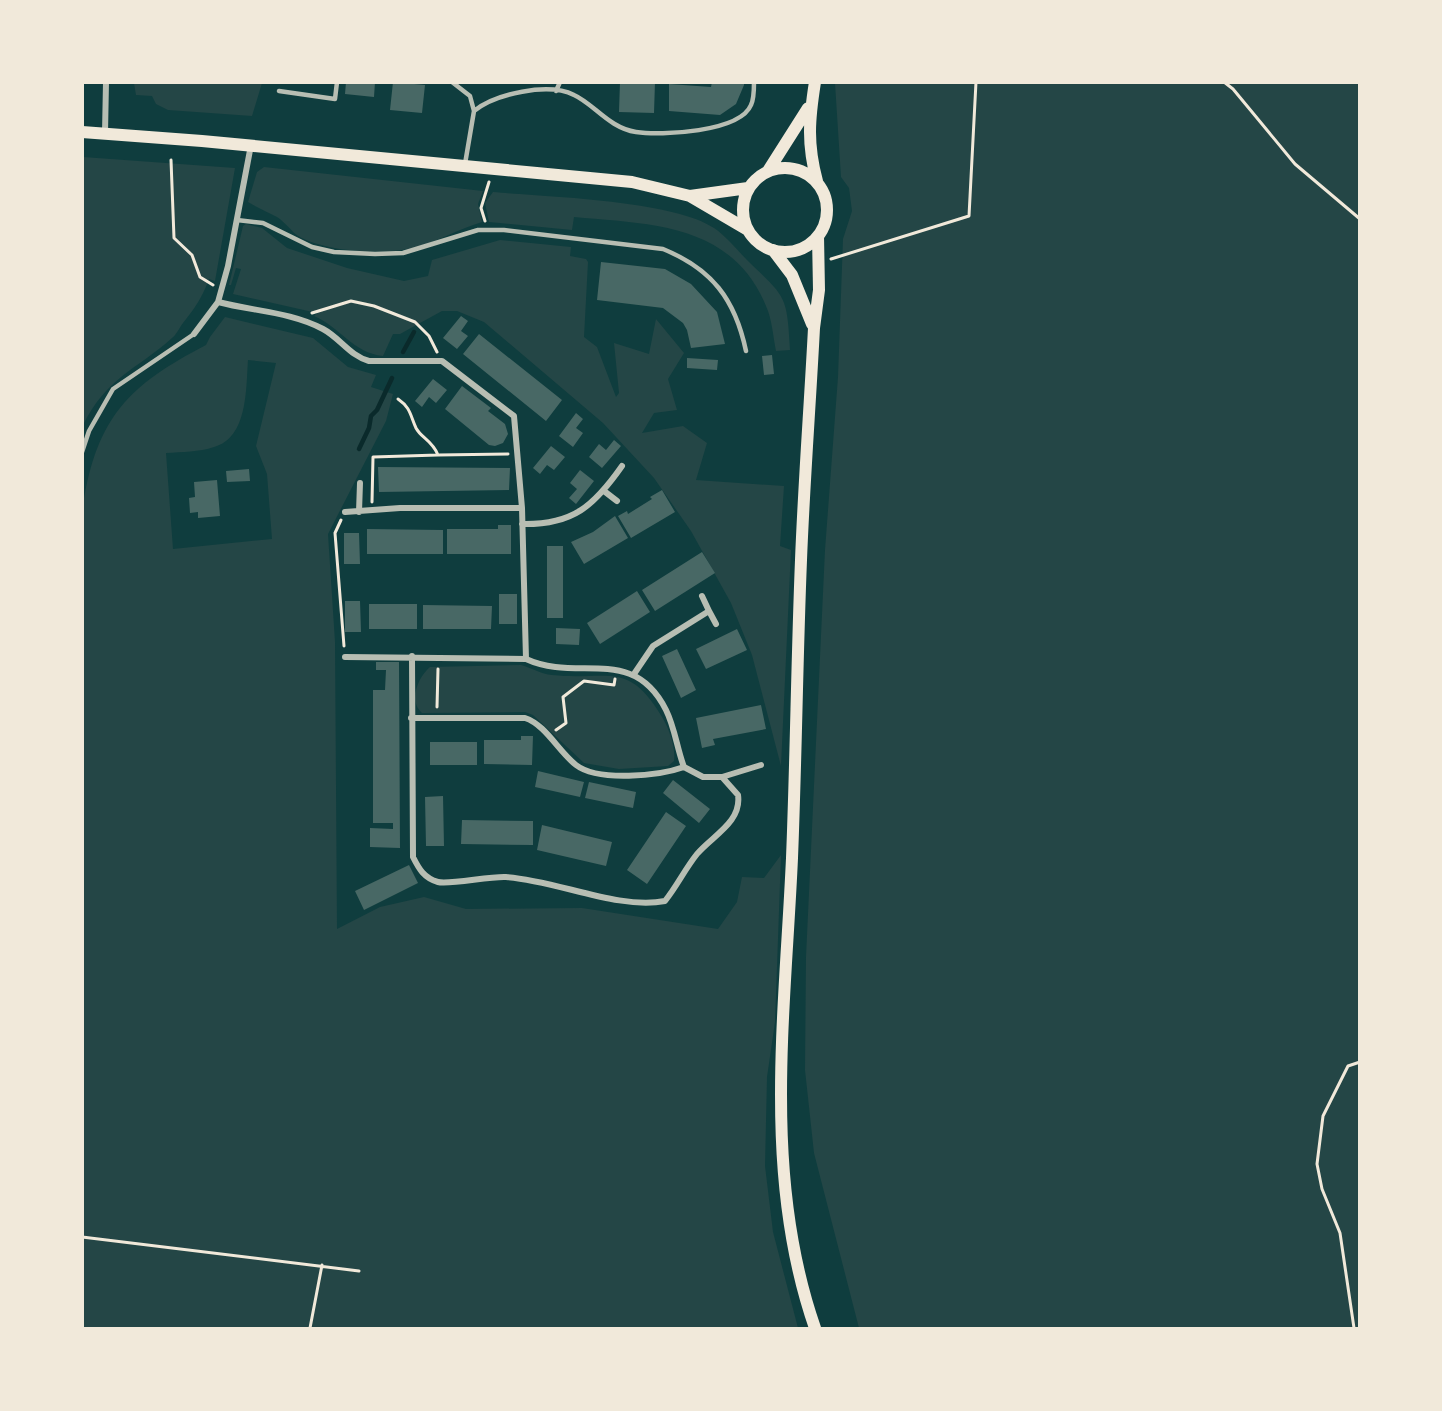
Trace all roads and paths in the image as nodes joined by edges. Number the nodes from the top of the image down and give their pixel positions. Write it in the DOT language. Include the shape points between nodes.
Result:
graph roads {
  1 [pos="106,82"];
  2 [pos="337,82"];
  3 [pos="452,82"];
  4 [pos="560,82"];
  5 [pos="754,82"];
  6 [pos="815,82"];
  7 [pos="976,82"];
  8 [pos="1224,82"];
  9 [pos="279,91"];
  10 [pos="556,91"];
  11 [pos="809,107"];
  12 [pos="474,111"];
  13 [pos="82,132"];
  14 [pos="105,133"];
  15 [pos="251,145"];
  16 [pos="171,160"];
  17 [pos="465,166"];
  18 [pos="491,168"];
  19 [pos="768,171"];
  20 [pos="817,181"];
  21 [pos="748,188"];
  22 [pos="690,196"];
  23 [pos="1359,219"];
  24 [pos="237,220"];
  25 [pos="487,230"];
  26 [pos="748,230"];
  27 [pos="818,236"];
  28 [pos="773,250"];
  29 [pos="818,264"];
  30 [pos="222,287"];
  31 [pos="218,302"];
  32 [pos="300,320"];
  33 [pos="814,328"];
  34 [pos="194,334"];
  35 [pos="746,351"];
  36 [pos="441,361"];
  37 [pos="398,399"];
  38 [pos="82,452"];
  39 [pos="518,454"];
  40 [pos="438,455"];
  41 [pos="622,466"];
  42 [pos="360,483"];
  43 [pos="604,491"];
  44 [pos="616,501"];
  45 [pos="522,508"];
  46 [pos="373,510"];
  47 [pos="345,512"];
  48 [pos="359,512"];
  49 [pos="522,524"];
  50 [pos="702,596"];
  51 [pos="709,611"];
  52 [pos="716,624"];
  53 [pos="412,656"];
  54 [pos="345,657"];
  55 [pos="438,658"];
  56 [pos="526,659"];
  57 [pos="616,668"];
  58 [pos="634,674"];
  59 [pos="411,718"];
  60 [pos="437,718"];
  61 [pos="547,736"];
  62 [pos="761,765"];
  63 [pos="684,767"];
  64 [pos="722,777"];
  65 [pos="1359,1062"];
  66 [pos="82,1237"];
  67 [pos="322,1265"];
  68 [pos="359,1271"];
  69 [pos="310,1329"];
  70 [pos="815,1329"];
  71 [pos="1354,1329"];
  1 -- 14 [label="street"];
  2 -- 9 [label="lane" via="335,99"];
  3 -- 12 [label="lane" via="470,96"];
  4 -- 10 [label="lane"];
  5 -- 10 [label="lane" via="751,106 736,121 697,130 635,132 600,116 574,95"];
  6 -- 11 [label="main road"];
  7 -- 29 [label="path" via="969,216"];
  8 -- 23 [label="path" via="1295,164"];
  10 -- 12 [label="lane" via="510,95 486,101"];
  11 -- 19 [label="main road"];
  11 -- 20 [label="main road" via="808,150"];
  12 -- 17 [label="lane"];
  13 -- 14 [label="main road"];
  14 -- 15 [label="main road"];
  15 -- 17 [label="main road"];
  15 -- 24 [label="street"];
  16 -- 30 [label="path" via="174,238 192,255 201,277"];
  17 -- 18 [label="main road"];
  18 -- 22 [label="main road" via="632,182"];
  18 -- 25 [label="path" via="481,208"];
  19 -- 20 [label="main road" via="793,168"];
  19 -- 21 [label="main road"];
  20 -- 27 [label="main road" via="827,206"];
  21 -- 22 [label="main road"];
  21 -- 26 [label="main road" via="743,206"];
  22 -- 26 [label="main road"];
  24 -- 25 [label="lane" via="263,224 312,247 375,254 403,253"];
  24 -- 30 [label="street"];
  25 -- 35 [label="lane" via="629,244 663,249 687,259 705,273 732,306"];
  26 -- 28 [label="main road"];
  27 -- 28 [label="main road" via="792,252"];
  27 -- 29 [label="main road"];
  28 -- 33 [label="main road" via="792,275"];
  29 -- 33 [label="main road"];
  30 -- 31 [label="street"];
  31 -- 32 [label="street"];
  31 -- 34 [label="street"];
  32 -- 36 [label="street" via="335,336 360,358"];
  32 -- 36 [label="path" via="317,309 351,301 375,306 415,322 429,336"];
  33 -- 70 [label="main road" via="801,556 781,1123 783,1184 795,1254"];
  34 -- 38 [label="lane" via="112,389"];
  36 -- 39 [label="street" via="514,416"];
  37 -- 40 [label="path" via="408,407 416,429 429,439"];
  39 -- 40 [label="path"];
  39 -- 45 [label="street"];
  40 -- 46 [label="path" via="373,458"];
  41 -- 43 [label="street"];
  42 -- 48 [label="street"];
  43 -- 44 [label="street"];
  43 -- 49 [label="street" via="581,511 564,519"];
  45 -- 46 [label="street"];
  45 -- 49 [label="street"];
  46 -- 48 [label="street"];
  47 -- 48 [label="street"];
  47 -- 54 [label="path" via="335,533"];
  49 -- 56 [label="street"];
  50 -- 51 [label="street"];
  51 -- 52 [label="street"];
  51 -- 58 [label="street" via="653,646"];
  53 -- 54 [label="street"];
  53 -- 55 [label="street"];
  53 -- 59 [label="street"];
  55 -- 56 [label="street"];
  55 -- 60 [label="path"];
  56 -- 57 [label="street" via="567,669"];
  57 -- 58 [label="street"];
  57 -- 61 [label="path" via="614,685 584,681 563,697 566,723"];
  58 -- 63 [label="street" via="657,694 667,712"];
  59 -- 60 [label="street"];
  59 -- 64 [label="street" via="413,857 427,877 442,883 507,877 608,897 665,901 697,855 736,812 738,795"];
  60 -- 61 [label="street" via="525,718 535,722"];
  61 -- 63 [label="street" via="577,766 601,775"];
  62 -- 64 [label="street"];
  63 -- 64 [label="street" via="704,777"];
  65 -- 71 [label="path" via="1348,1066 1323,1116 1317,1164 1342,1243"];
  66 -- 67 [label="path"];
  67 -- 68 [label="path"];
  67 -- 69 [label="path"];
}
